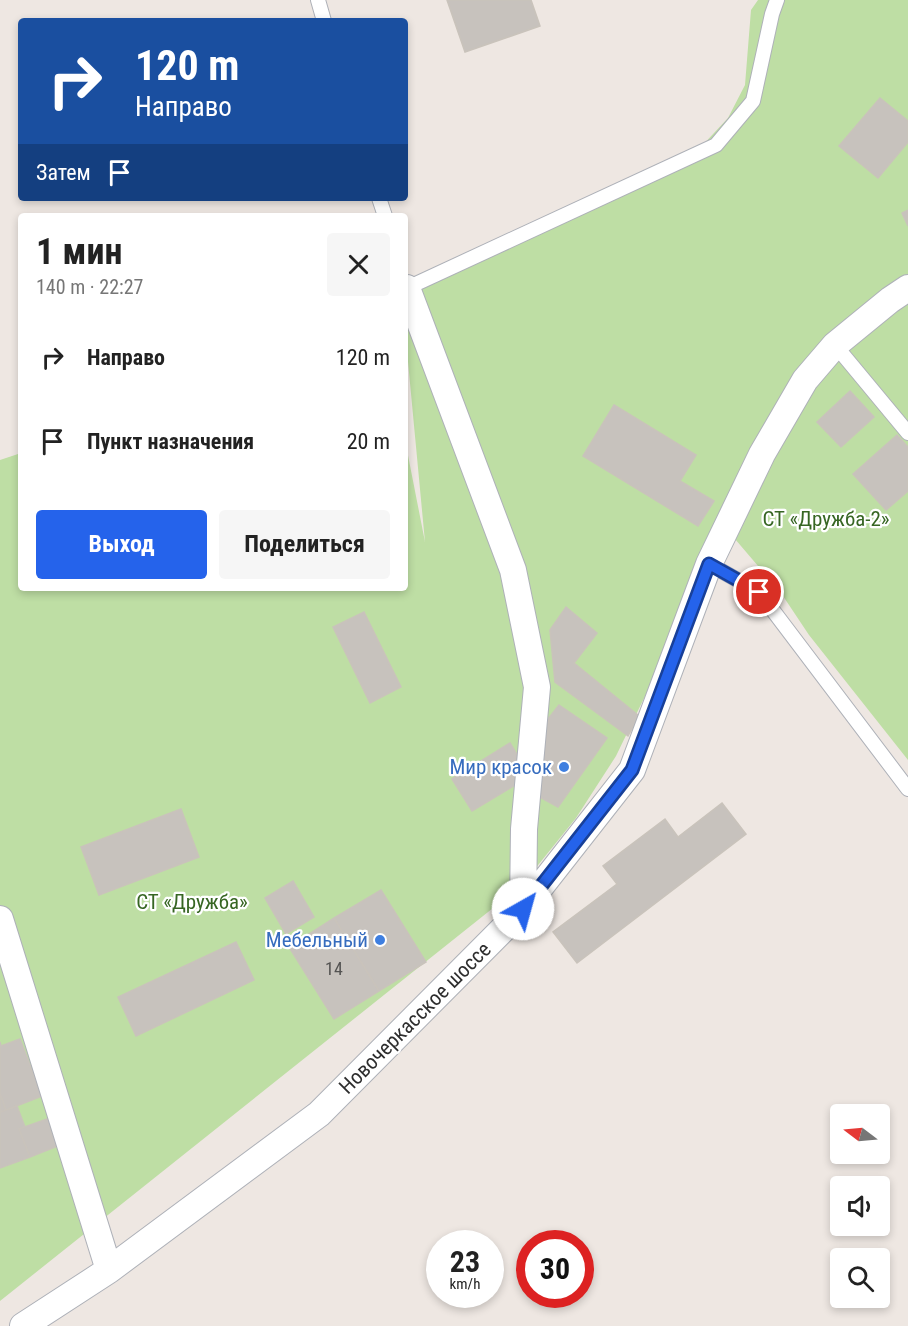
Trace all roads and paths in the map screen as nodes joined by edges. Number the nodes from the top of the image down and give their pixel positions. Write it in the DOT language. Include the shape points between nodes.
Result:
graph roads {
  1 [pos="318,0"];
  2 [pos="777,0"];
  3 [pos="323,18"];
  4 [pos="408,284"];
  5 [pos="908,288"];
  6 [pos="408,290"];
  7 [pos="835,345"];
  8 [pos="908,433"];
  9 [pos="709,564"];
  10 [pos="908,789"];
  11 [pos="523,909"];
  12 [pos="0,919"];
  13 [pos="109,1270"];
  14 [pos="23,1326"];
  1 -- 3 [label="lane"];
  2 -- 4 [label="lane" via="753,101 716,146"];
  5 -- 7 [label="street, Новочеркасское шоссе"];
  6 -- 11 [label="street" via="513,570 537,687 524,829"];
  7 -- 8 [label="lane"];
  7 -- 9 [label="street, Новочеркасское шоссе" via="805,380 762,454"];
  9 -- 10 [label="lane" via="759,592"];
  9 -- 11 [label="street, Новочеркасское шоссе" via="632,770"];
  11 -- 13 [label="street, Новочеркасское шоссе" via="319,1114"];
  12 -- 13 [label="street"];
  13 -- 14 [label="street, Новочеркасское шоссе"];
}
